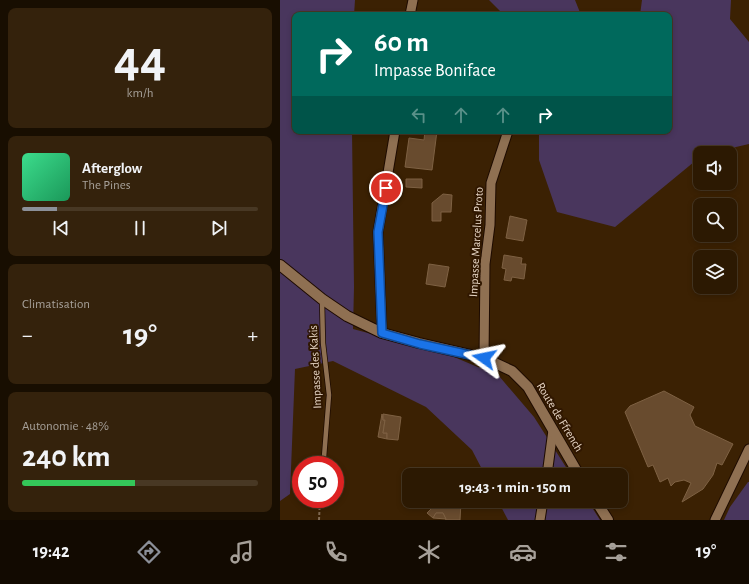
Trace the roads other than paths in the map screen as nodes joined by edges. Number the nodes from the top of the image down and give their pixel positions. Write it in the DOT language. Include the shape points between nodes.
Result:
graph roads {
  1 [pos="413,0"];
  2 [pos="411,12"];
  3 [pos="394,134"];
  4 [pos="507,134"];
  5 [pos="280,265"];
  6 [pos="322,299"];
  7 [pos="382,333"];
  8 [pos="484,358"];
  9 [pos="554,430"];
  10 [pos="748,455"];
  11 [pos="324,456"];
  12 [pos="548,468"];
  13 [pos="575,468"];
  14 [pos="542,508"];
  15 [pos="600,508"];
  16 [pos="540,520"];
  17 [pos="608,520"];
  18 [pos="715,520"];
  1 -- 2 [label="street"];
  3 -- 7 [label="street" via="378,232"];
  4 -- 8 [label="street, Impasse Marcelus Proto" via="491,183 490,225 485,264"];
  5 -- 6 [label="main road, Route de Ffrench"];
  6 -- 7 [label="main road, Route de Ffrench" via="347,316"];
  6 -- 11 [label="lane, Impasse des Kakis" via="323,343 329,395"];
  7 -- 8 [label="main road, Route de Ffrench"];
  8 -- 9 [label="main road, Route de Ffrench" via="512,371 528,387"];
  9 -- 12 [label="street"];
  9 -- 13 [label="main road, Route de Ffrench"];
  10 -- 18 [label="street"];
  14 -- 16 [label="street"];
  15 -- 17 [label="main road"];
}
